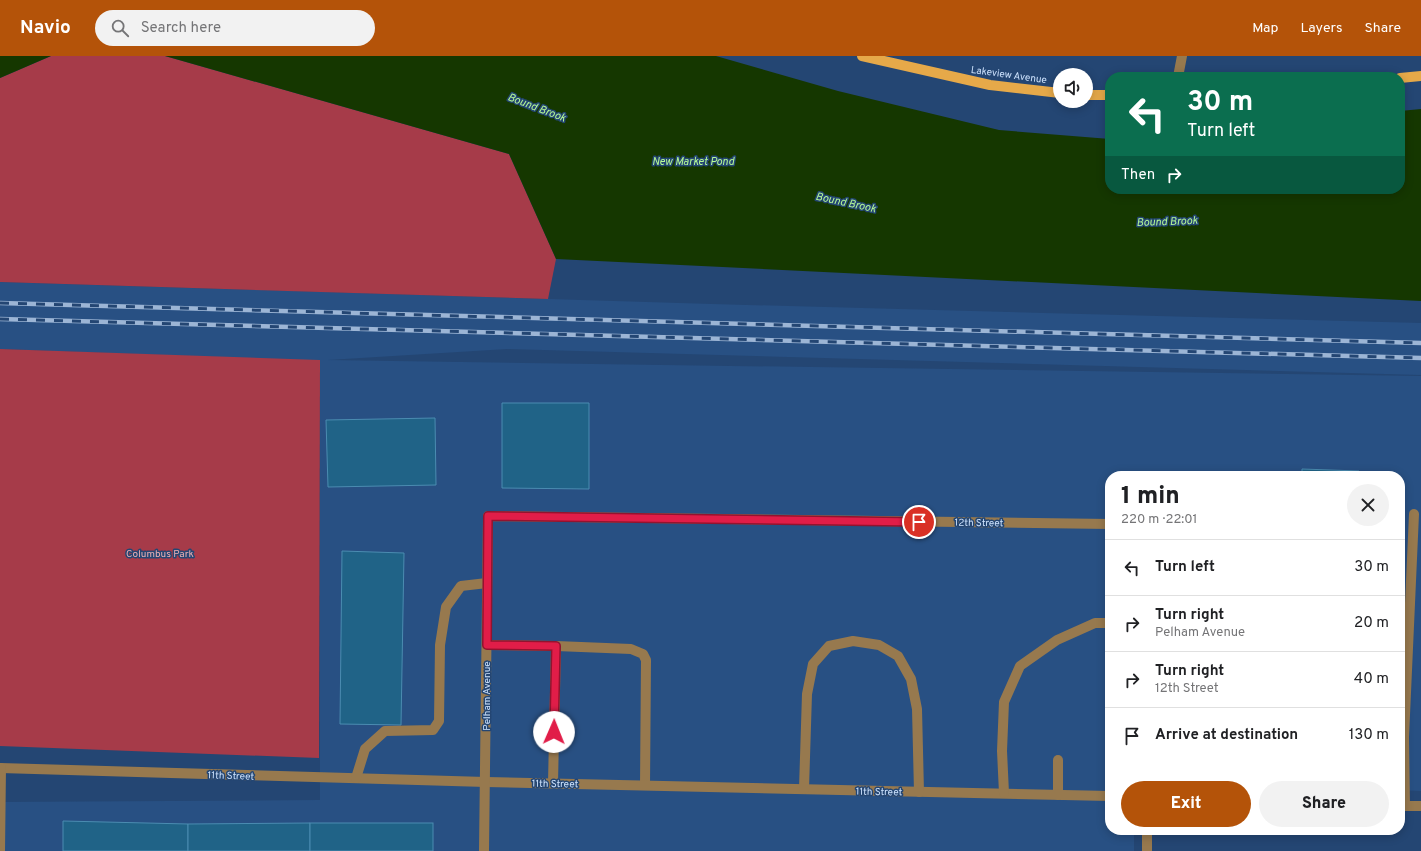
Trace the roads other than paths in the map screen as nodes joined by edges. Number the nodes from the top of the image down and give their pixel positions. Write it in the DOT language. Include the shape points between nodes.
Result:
graph roads {
  1 [pos="862,56"];
  2 [pos="1182,56"];
  3 [pos="1179,72"];
  4 [pos="1421,76"];
  5 [pos="1405,78"];
  6 [pos="1053,92"];
  7 [pos="1093,95"];
  8 [pos="1105,95"];
  9 [pos="1414,514"];
  10 [pos="488,516"];
  11 [pos="1105,524"];
  12 [pos="487,583"];
  13 [pos="1105,623"];
  14 [pos="487,645"];
  15 [pos="556,646"];
  16 [pos="1405,716"];
  17 [pos="1058,760"];
  18 [pos="1,768"];
  19 [pos="356,778"];
  20 [pos="486,782"];
  21 [pos="553,783"];
  22 [pos="645,785"];
  23 [pos="804,789"];
  24 [pos="919,792"];
  25 [pos="1004,793"];
  26 [pos="1058,795"];
  27 [pos="1105,796"];
  28 [pos="1405,806"];
  29 [pos="1421,806"];
  30 [pos="1147,835"];
  31 [pos="0,851"];
  32 [pos="484,851"];
  33 [pos="1147,851"];
  1 -- 6 [label="main road, Lakeview Avenue" via="990,85"];
  2 -- 3 [label="street"];
  4 -- 5 [label="main road"];
  7 -- 8 [label="main road"];
  9 -- 16 [label="street"];
  10 -- 11 [label="street, 12th Street"];
  10 -- 12 [label="street, Pelham Avenue"];
  12 -- 14 [label="street, Pelham Avenue"];
  12 -- 19 [label="street" via="461,586 446,607 440,646 439,721 433,730 385,731 365,749"];
  13 -- 25 [label="street" via="1095,624 1057,640 1020,666 1004,702"];
  14 -- 15 [label="street"];
  14 -- 20 [label="street, Pelham Avenue"];
  15 -- 21 [label="street"];
  15 -- 22 [label="street" via="631,649 643,654 646,660"];
  17 -- 26 [label="street"];
  18 -- 19 [label="street, 11th Street"];
  18 -- 31 [label="street"];
  19 -- 20 [label="street, 11th Street"];
  20 -- 21 [label="street, 11th Street"];
  20 -- 32 [label="street, Pelham Avenue"];
  21 -- 22 [label="street, 11th Street"];
  22 -- 23 [label="street, 11th Street"];
  23 -- 24 [label="street, 11th Street"];
  23 -- 24 [label="street" via="807,694 813,664 829,646 853,642 879,645 898,656 911,679 917,709"];
  24 -- 25 [label="street, 11th Street"];
  25 -- 26 [label="street, 11th Street"];
  26 -- 27 [label="street, 11th Street"];
  28 -- 29 [label="street"];
  30 -- 33 [label="street"];
}
